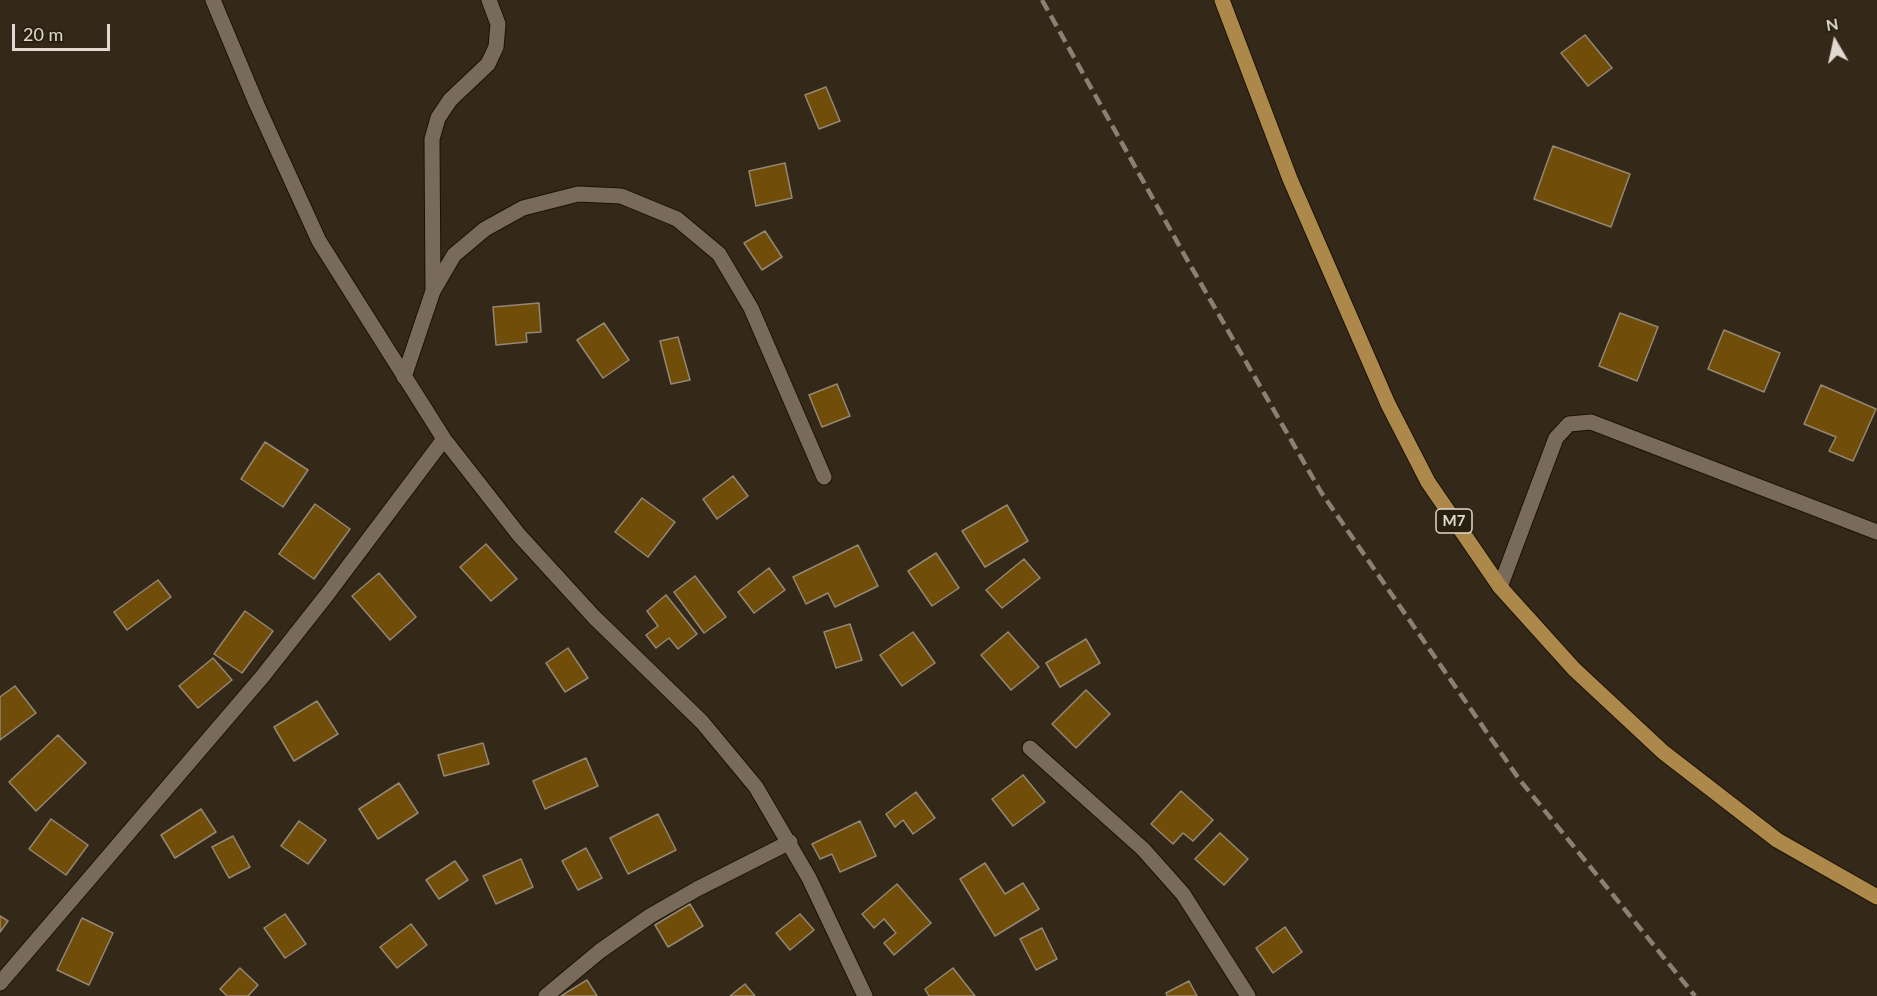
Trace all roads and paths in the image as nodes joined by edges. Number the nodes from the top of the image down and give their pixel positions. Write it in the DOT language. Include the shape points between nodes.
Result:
graph roads {
  1 [pos="213,0"];
  2 [pos="489,0"];
  3 [pos="1222,0"];
  4 [pos="433,291"];
  5 [pos="404,377"];
  6 [pos="444,440"];
  7 [pos="824,477"];
  8 [pos="1877,532"];
  9 [pos="1500,587"];
  10 [pos="1030,748"];
  11 [pos="790,842"];
  12 [pos="1877,897"];
  13 [pos="0,983"];
  14 [pos="546,996"];
  15 [pos="865,996"];
  16 [pos="1248,996"];
  1 -- 5 [label="street" via="319,242"];
  2 -- 4 [label="street" via="498,24 496,47 488,64 450,100 438,118 432,139"];
  3 -- 9 [label="main road, M7" via="1290,179 1388,404 1428,482"];
  4 -- 5 [label="street"];
  4 -- 7 [label="street" via="454,255 485,229 524,208 578,194 621,196 677,219 719,254 752,308"];
  5 -- 6 [label="street"];
  6 -- 11 [label="street" via="534,551 594,617 702,722 756,787"];
  6 -- 13 [label="street" via="262,677"];
  8 -- 9 [label="street" via="1591,422 1569,424 1556,438"];
  9 -- 12 [label="main road, M7" via="1574,669 1663,752 1777,840"];
  10 -- 16 [label="street" via="1143,849 1183,894"];
  11 -- 14 [label="street" via="650,916"];
  11 -- 15 [label="street"];
}
